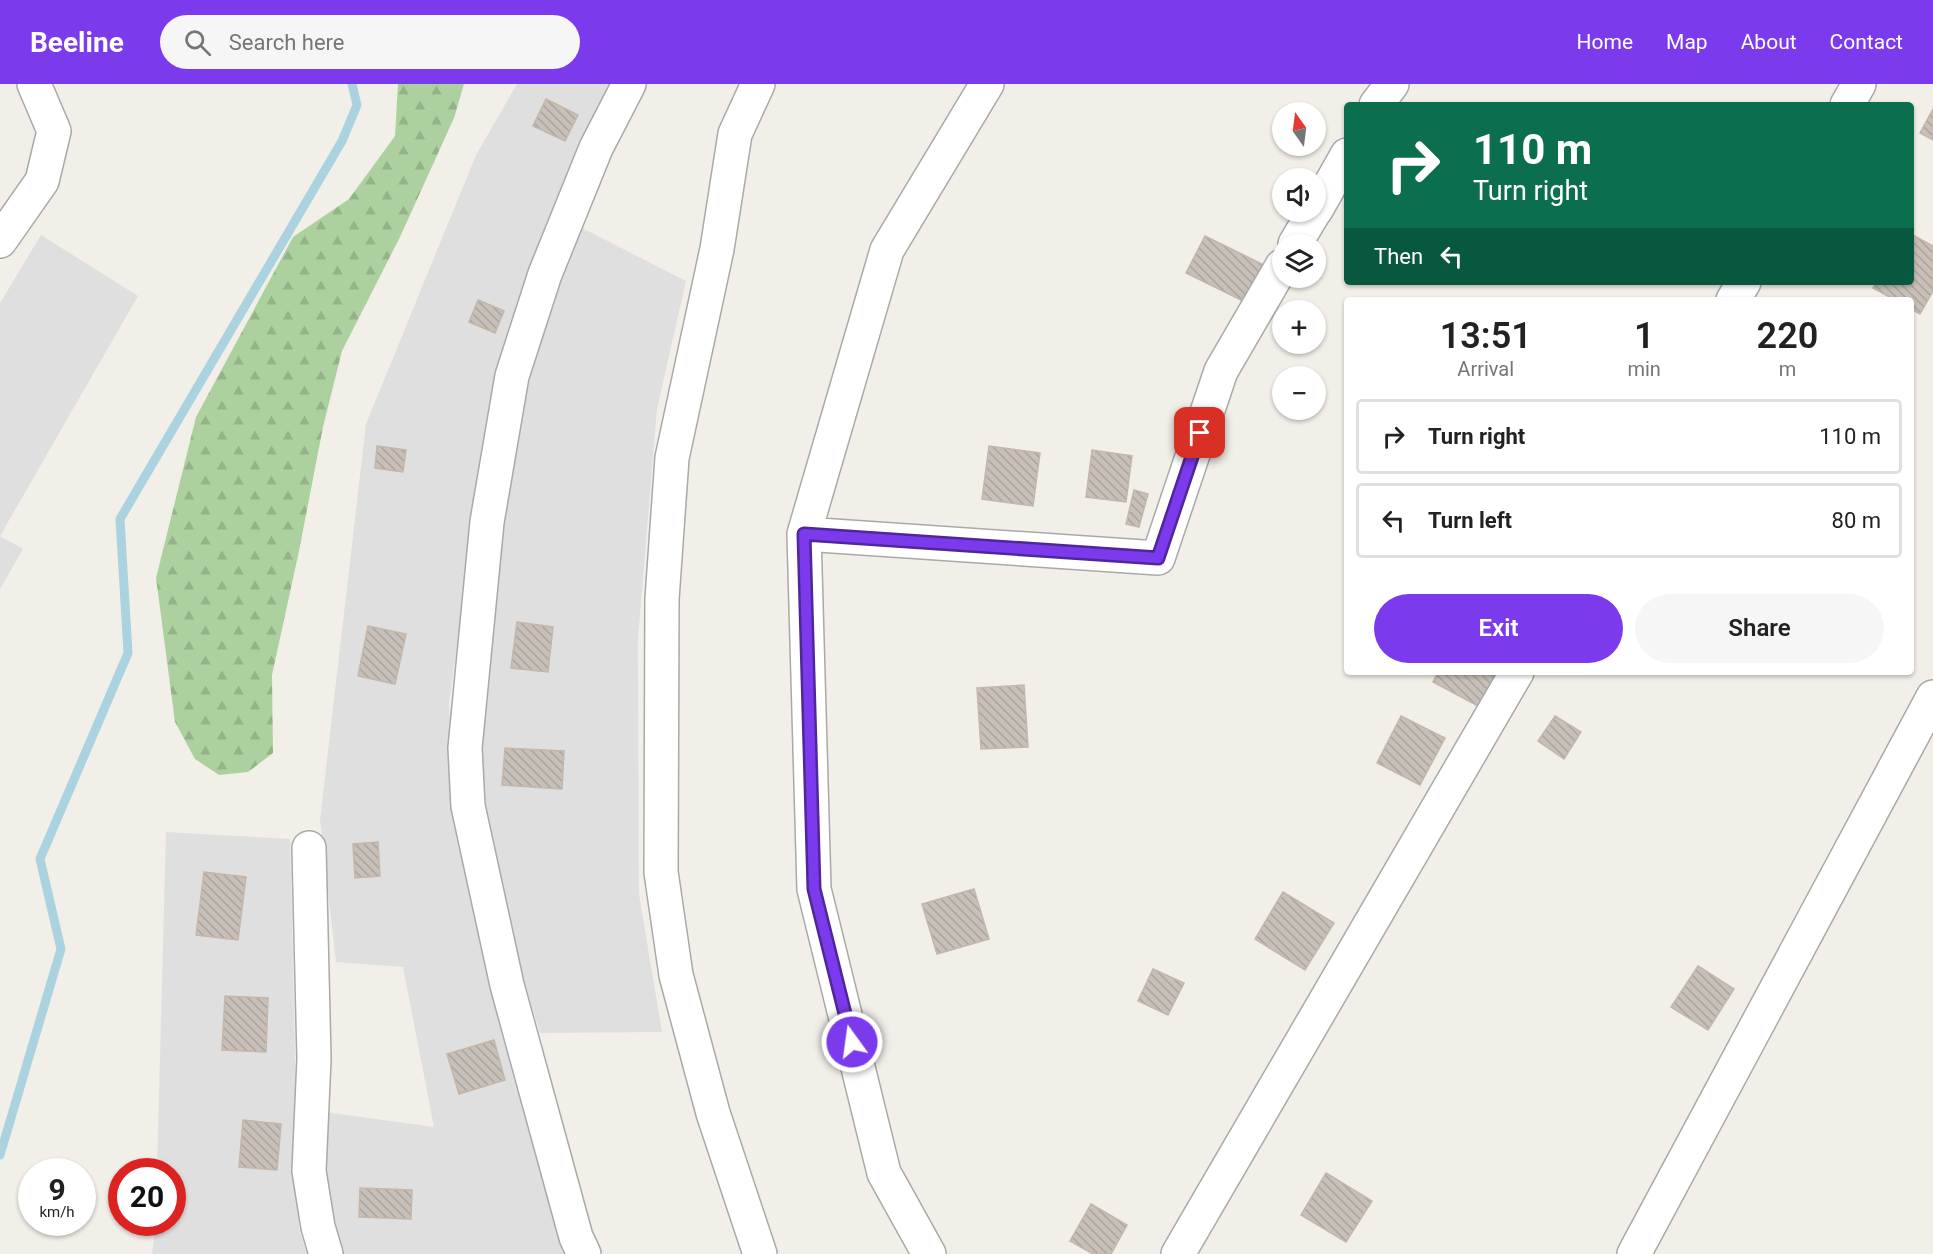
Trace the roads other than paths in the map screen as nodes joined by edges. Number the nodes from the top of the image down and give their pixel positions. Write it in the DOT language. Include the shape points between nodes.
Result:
graph roads {
  1 [pos="34,84"];
  2 [pos="629,84"];
  3 [pos="758,84"];
  4 [pos="987,84"];
  5 [pos="1392,84"];
  6 [pos="1859,84"];
  7 [pos="1378,102"];
  8 [pos="1849,102"];
  9 [pos="1344,160"];
  10 [pos="1326,192"];
  11 [pos="0,241"];
  12 [pos="1272,283"];
  13 [pos="804,534"];
  14 [pos="1515,675"];
  15 [pos="1933,697"];
  16 [pos="309,848"];
  17 [pos="326,1254"];
  18 [pos="584,1254"];
  19 [pos="759,1254"];
  20 [pos="929,1254"];
  21 [pos="1178,1254"];
  22 [pos="1634,1254"];
  1 -- 11 [label="street" via="54,131 42,181"];
  2 -- 18 [label="street" via="596,148 544,274 512,376 487,522 465,748 468,806 507,985"];
  3 -- 19 [label="street" via="735,134 717,249 672,458 662,599 661,872 676,975 713,1113"];
  4 -- 13 [label="street" via="887,250"];
  5 -- 7 [label="street"];
  6 -- 8 [label="street"];
  9 -- 10 [label="street"];
  12 -- 13 [label="street" via="1221,371 1158,558"];
  13 -- 20 [label="street" via="814,889 884,1173"];
  14 -- 21 [label="street"];
  15 -- 22 [label="street"];
  16 -- 17 [label="street" via="314,1059 309,1171"];
}
